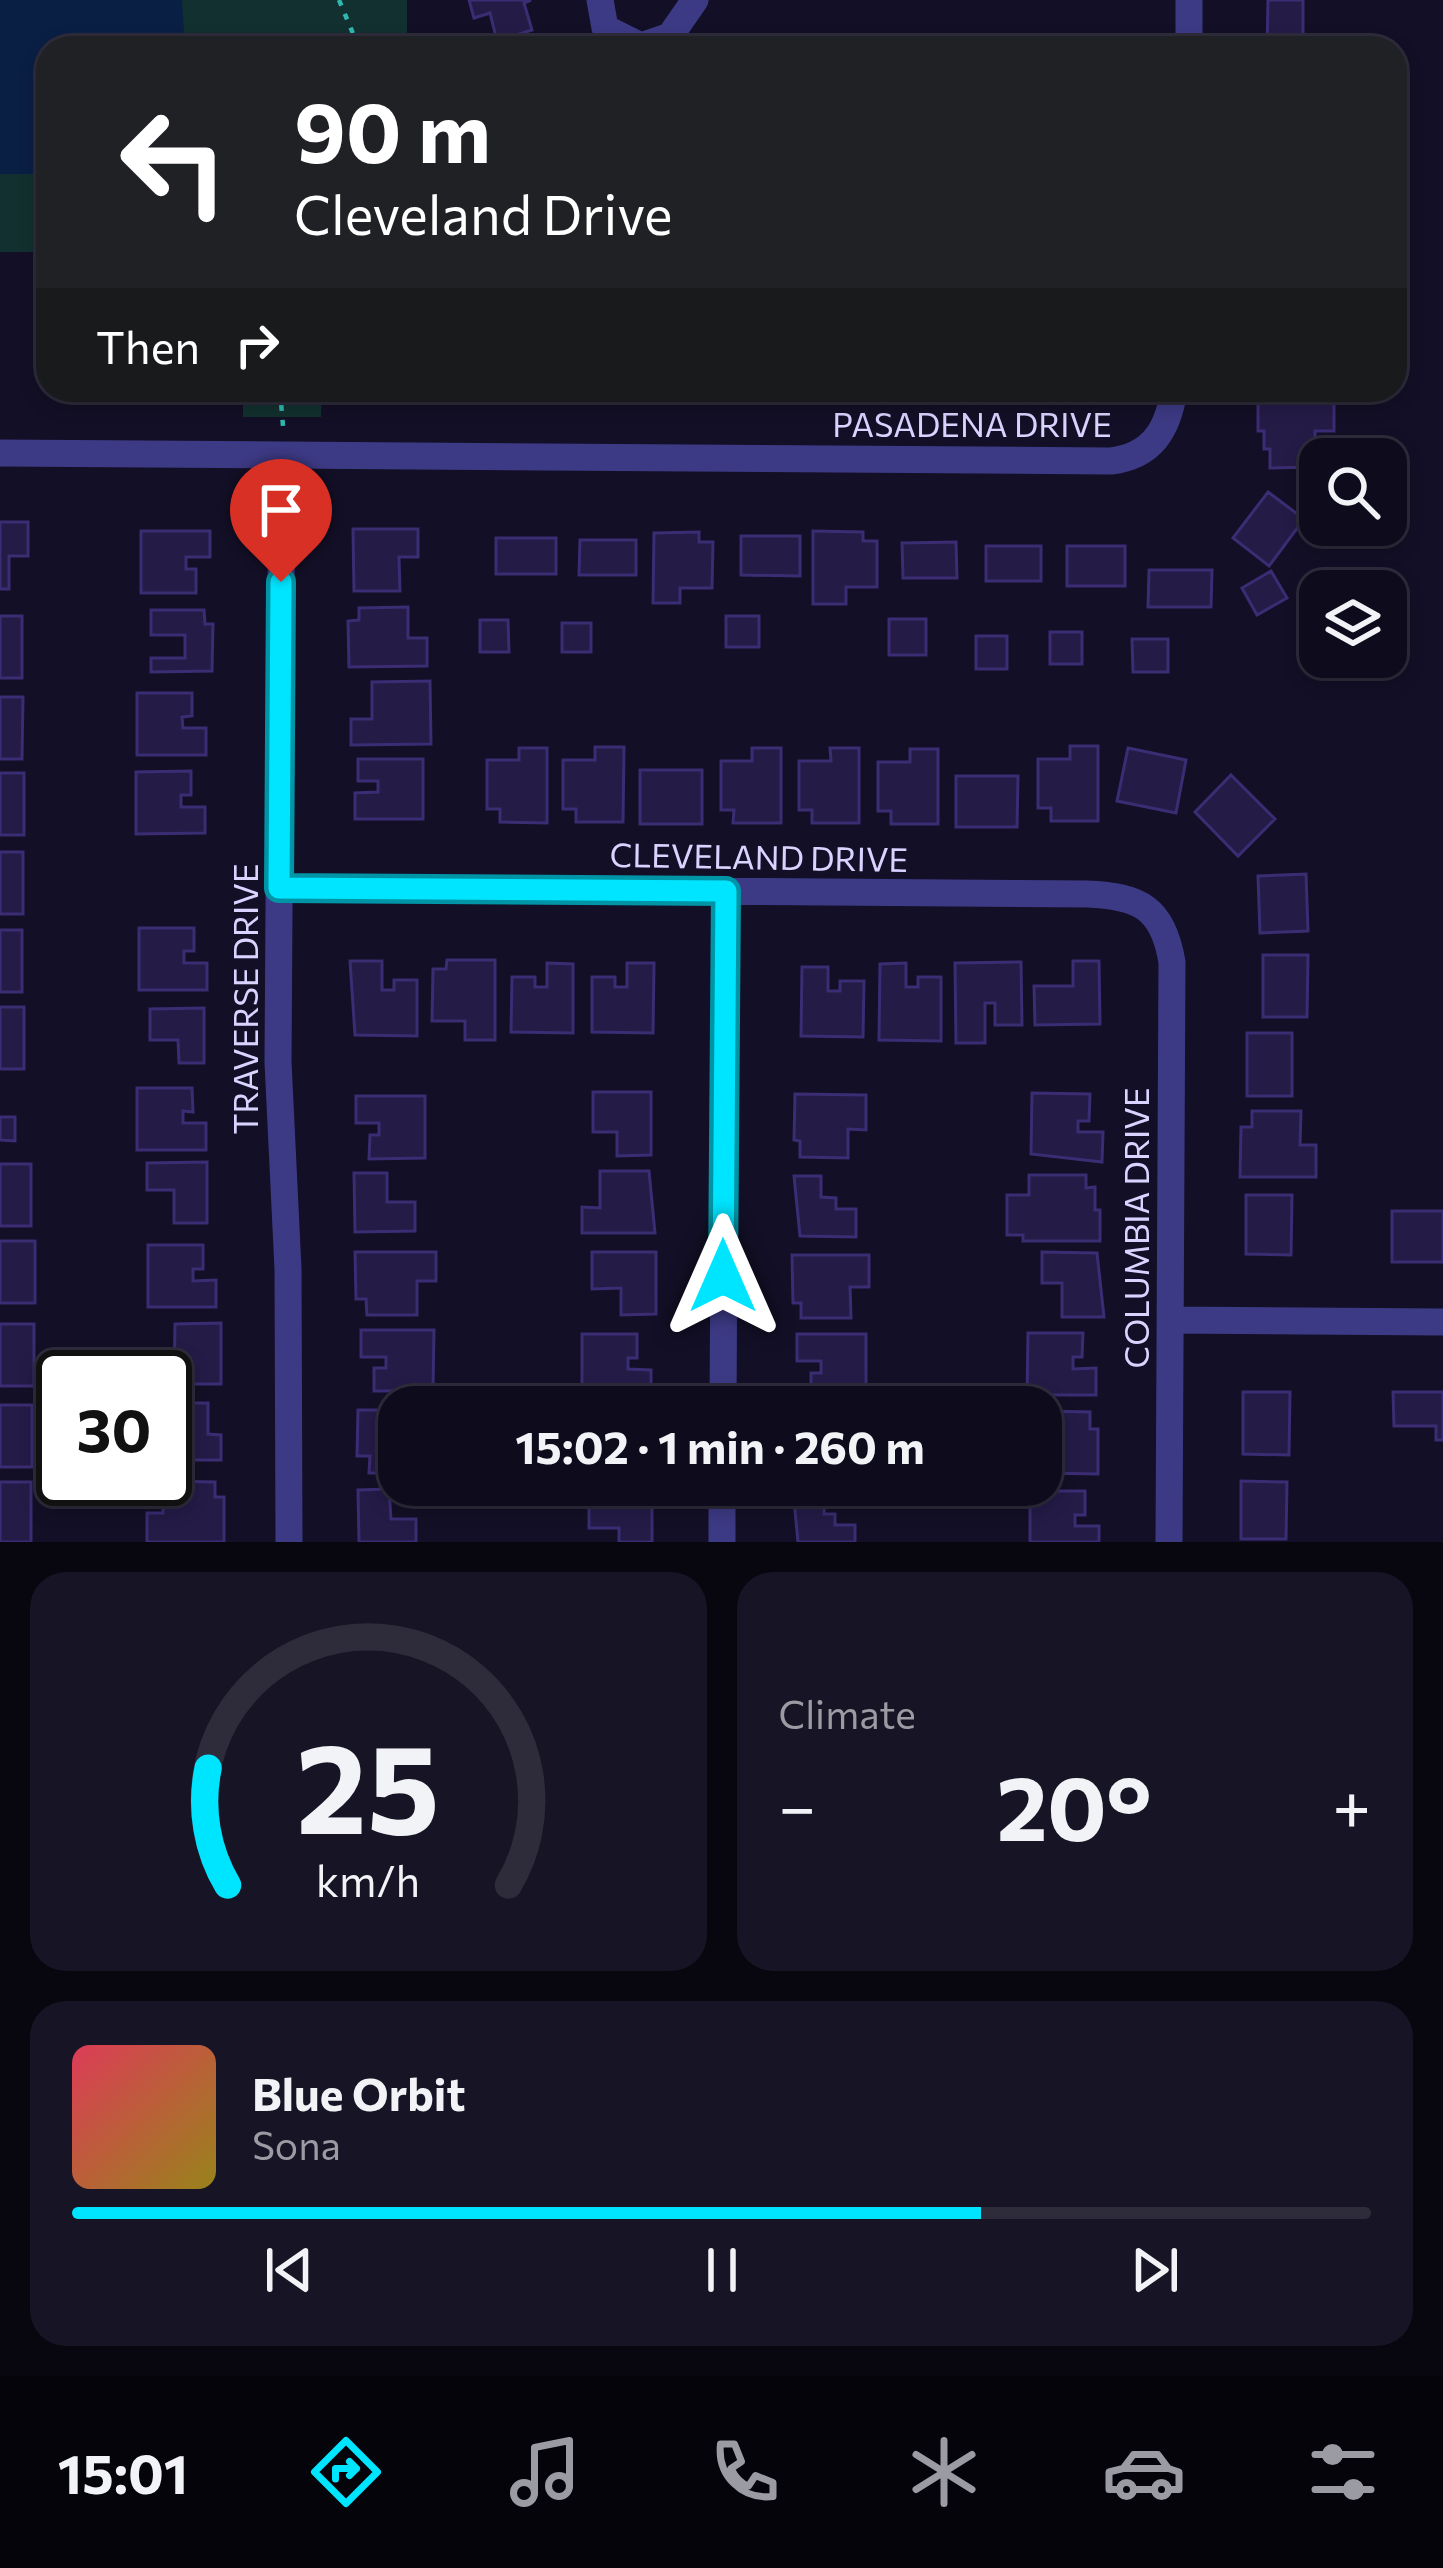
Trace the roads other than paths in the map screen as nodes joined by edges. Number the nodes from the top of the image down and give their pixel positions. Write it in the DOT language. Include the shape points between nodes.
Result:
graph roads {
  1 [pos="600,0"];
  2 [pos="694,0"];
  3 [pos="1189,0"];
  4 [pos="615,36"];
  5 [pos="670,36"];
  6 [pos="1189,36"];
  7 [pos="1171,402"];
  8 [pos="0,453"];
  9 [pos="282,455"];
  10 [pos="279,888"];
  11 [pos="726,891"];
  12 [pos="1159,916"];
  13 [pos="1170,1320"];
  14 [pos="1443,1322"];
  15 [pos="723,1386"];
  16 [pos="722,1506"];
  17 [pos="289,1542"];
  18 [pos="722,1542"];
  19 [pos="1169,1542"];
  1 -- 4 [label="street" via="605,28"];
  2 -- 5 [label="street"];
  3 -- 6 [label="street"];
  7 -- 9 [label="street, PASADENA DRIVE" via="1150,448 1111,461"];
  8 -- 9 [label="street, PASADENA DRIVE"];
  9 -- 10 [label="street, TRAVERSE DRIVE"];
  10 -- 11 [label="street, CLEVELAND DRIVE"];
  10 -- 17 [label="street, TRAVERSE DRIVE"];
  11 -- 12 [label="street, CLEVELAND DRIVE" via="1125,896"];
  11 -- 15 [label="street"];
  12 -- 13 [label="street, COLUMBIA DRIVE" via="1172,962"];
  13 -- 14 [label="street"];
  13 -- 19 [label="street, COLUMBIA DRIVE"];
  16 -- 18 [label="street"];
}
